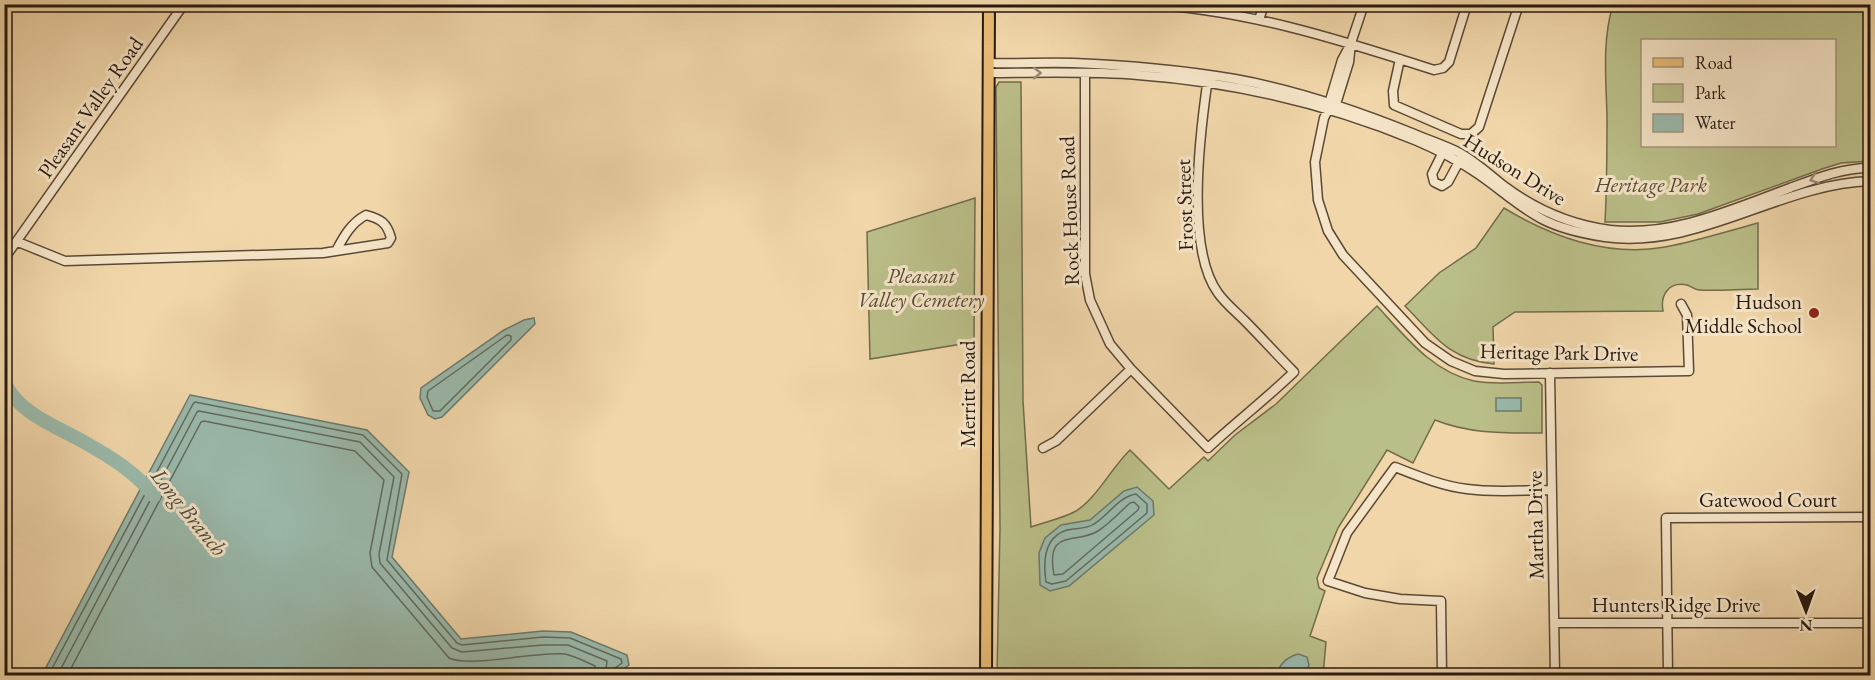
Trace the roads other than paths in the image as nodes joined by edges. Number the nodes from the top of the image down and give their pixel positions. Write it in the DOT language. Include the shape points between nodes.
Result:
graph roads {
  1 [pos="184,4"];
  2 [pos="989,4"];
  3 [pos="1139,4"];
  4 [pos="1264,4"];
  5 [pos="1364,4"];
  6 [pos="1467,4"];
  7 [pos="1519,4"];
  8 [pos="1259,20"];
  9 [pos="1351,43"];
  10 [pos="1400,59"];
  11 [pos="989,68"];
  12 [pos="1085,73"];
  13 [pos="1208,79"];
  14 [pos="1331,106"];
  15 [pos="1444,150"];
  16 [pos="1461,158"];
  17 [pos="1870,168"];
  18 [pos="1870,181"];
  19 [pos="18,242"];
  20 [pos="336,251"];
  21 [pos="4,259"];
  22 [pos="1681,304"];
  23 [pos="1131,369"];
  24 [pos="1550,373"];
  25 [pos="1042,448"];
  26 [pos="1208,448"];
  27 [pos="1552,490"];
  28 [pos="1870,517"];
  29 [pos="1667,622"];
  30 [pos="1870,622"];
  31 [pos="1554,623"];
  32 [pos="986,675"];
  33 [pos="1442,675"];
  34 [pos="1555,675"];
  35 [pos="1668,675"];
  1 -- 19 [label="street, Pleasant Valley Road"];
  2 -- 11 [label="main road, Merritt Road"];
  3 -- 8 [label="street"];
  4 -- 8 [label="street"];
  5 -- 9 [label="street, Heritage Park Drive"];
  6 -- 10 [label="street" via="1449,62 1443,68 1434,70"];
  7 -- 10 [label="street" via="1479,128 1471,134 1461,134 1394,105"];
  8 -- 9 [label="street"];
  9 -- 10 [label="street"];
  9 -- 14 [label="street, Heritage Park Drive" via="1349,62"];
  11 -- 12 [label="street, Hudson Drive, one-way"];
  11 -- 13 [label="street, Hudson Drive" via="1071,63"];
  11 -- 32 [label="main road, Merritt Road"];
  12 -- 13 [label="street, Hudson Drive"];
  12 -- 23 [label="street, Rock House Road" via="1085,274 1099,322 1110,344"];
  13 -- 14 [label="street, Hudson Drive"];
  13 -- 26 [label="street, Frost Street" via="1200,136 1199,210 1206,267 1218,292 1294,372"];
  14 -- 15 [label="street, Hudson Drive"];
  14 -- 24 [label="street, Heritage Park Drive" via="1320,132 1315,162 1318,200 1328,231 1343,255 1425,343 1451,362 1475,371"];
  15 -- 16 [label="street, Hudson Drive"];
  15 -- 16 [label="street" via="1432,174 1434,182 1442,186"];
  17 -- 16 [label="street, Hudson Drive, one-way" via="1830,173 1687,223 1632,231 1592,227 1542,211"];
  16 -- 18 [label="street, Hudson Drive" via="1510,199 1544,220 1580,232 1631,239 1671,236 1830,185"];
  19 -- 20 [label="street" via="65,261"];
  19 -- 21 [label="street, Pleasant Valley Road"];
  20 -- 20 [label="street" via="355,221 366,215 387,225 391,238 388,243"];
  22 -- 24 [label="street, Heritage Park Drive" via="1687,315 1689,370"];
  23 -- 25 [label="street" via="1056,441"];
  23 -- 26 [label="street, Rock House Road"];
  24 -- 27 [label="street, Martha Drive"];
  27 -- 31 [label="street, Martha Drive"];
  27 -- 33 [label="street" via="1466,489 1395,466 1347,533 1328,581 1365,593 1441,601"];
  28 -- 29 [label="street, Gatewood Court" via="1666,518"];
  29 -- 30 [label="street, Hunters Ridge Drive"];
  29 -- 31 [label="street, Hunters Ridge Drive"];
  29 -- 35 [label="street"];
  31 -- 34 [label="street, Martha Drive"];
}
